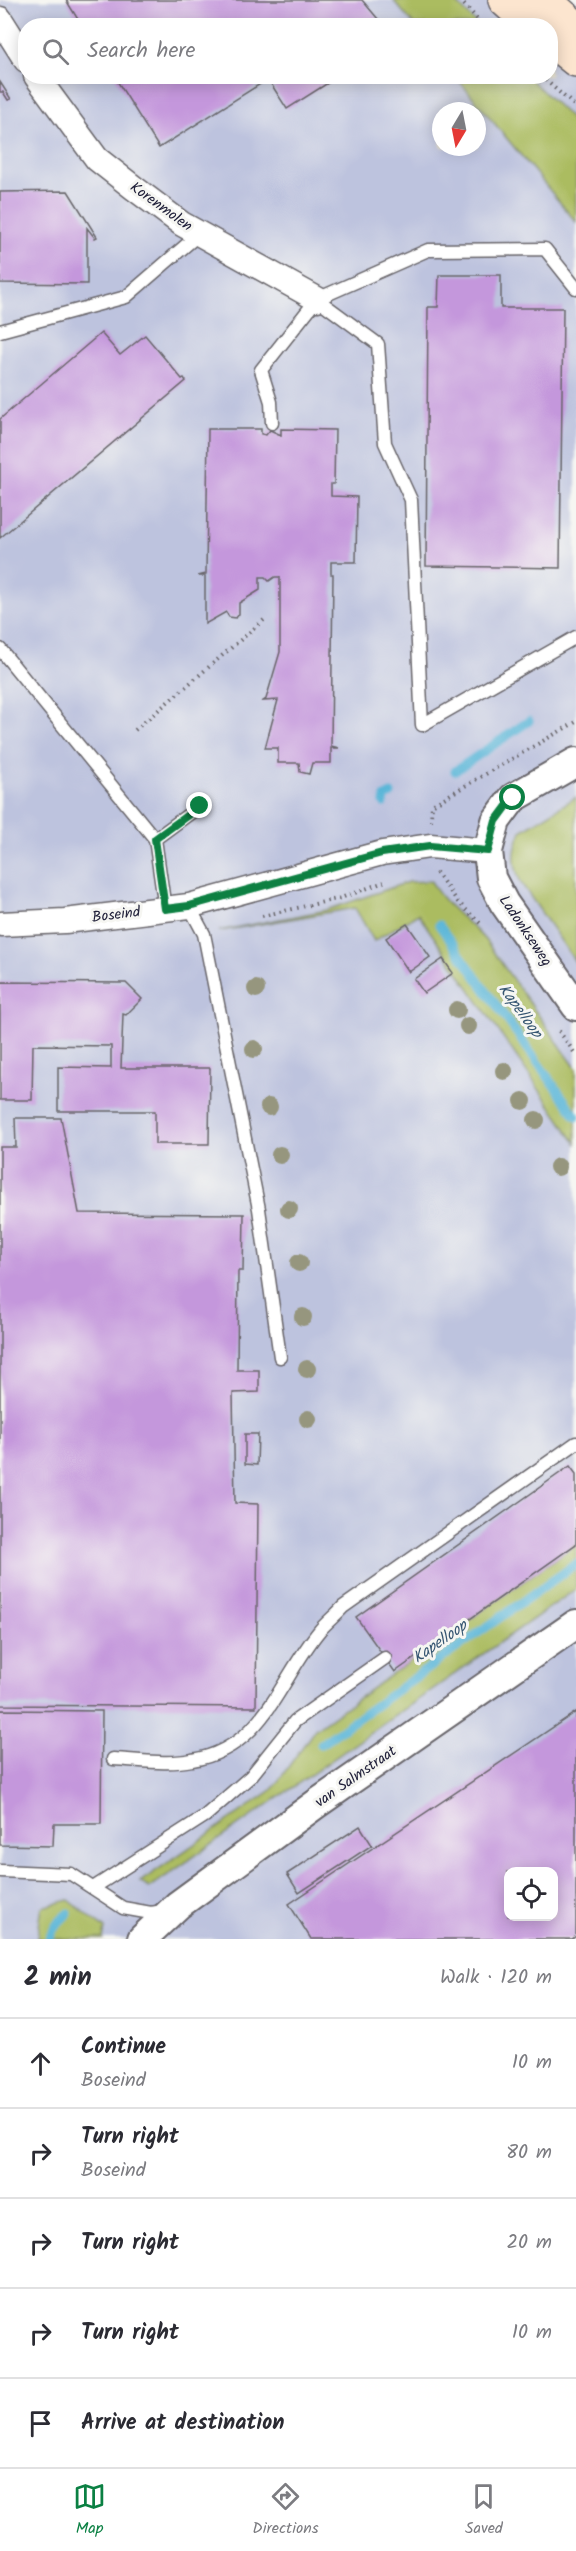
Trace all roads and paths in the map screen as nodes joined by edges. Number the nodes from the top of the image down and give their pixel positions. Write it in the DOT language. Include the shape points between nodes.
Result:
graph roads {
  1 [pos="460,0"];
  2 [pos="505,0"];
  3 [pos="544,0"];
  4 [pos="476,18"];
  5 [pos="525,18"];
  6 [pos="0,19"];
  7 [pos="576,28"];
  8 [pos="558,45"];
  9 [pos="18,47"];
  10 [pos="576,60"];
  11 [pos="42,84"];
  12 [pos="550,84"];
  13 [pos="576,107"];
  14 [pos="199,234"];
  15 [pos="576,288"];
  16 [pos="317,299"];
  17 [pos="0,330"];
  18 [pos="272,423"];
  19 [pos="265,619"];
  20 [pos="576,638"];
  21 [pos="0,649"];
  22 [pos="576,722"];
  23 [pos="135,730"];
  24 [pos="576,762"];
  25 [pos="432,804"];
  26 [pos="200,806"];
  27 [pos="155,839"];
  28 [pos="488,851"];
  29 [pos="425,876"];
  30 [pos="437,876"];
  31 [pos="392,880"];
  32 [pos="177,908"];
  33 [pos="259,917"];
  34 [pos="0,924"];
  35 [pos="576,1006"];
  36 [pos="280,1357"];
  37 [pos="576,1443"];
  38 [pos="576,1624"];
  39 [pos="385,1658"];
  40 [pos="113,1759"];
  41 [pos="0,1871"];
  42 [pos="93,1888"];
  43 [pos="178,1905"];
  44 [pos="142,1939"];
  1 -- 4 [label="path"];
  2 -- 5 [label="main road"];
  3 -- 7 [label="main road"];
  6 -- 9 [label="street"];
  8 -- 10 [label="main road"];
  11 -- 14 [label="street, Korenmolen" via="97,159"];
  12 -- 13 [label="path"];
  14 -- 16 [label="street, Korenmolen"];
  14 -- 17 [label="lane" via="126,297"];
  15 -- 16 [label="lane" via="545,249 428,250"];
  16 -- 18 [label="lane" via="261,370 271,402"];
  16 -- 20 [label="lane" via="378,344 385,443 411,500 422,725"];
  19 -- 23 [label="path"];
  21 -- 27 [label="lane"];
  22 -- 25 [label="path"];
  24 -- 28 [label="street" via="513,798 496,821"];
  26 -- 27 [label="lane"];
  27 -- 32 [label="lane"];
  28 -- 32 [label="street, Boseind" via="430,846 382,853"];
  28 -- 35 [label="street, Ladonkseweg" via="491,878 504,903"];
  29 -- 30 [label="path"];
  31 -- 33 [label="path" via="341,898"];
  32 -- 34 [label="street, Boseind"];
  32 -- 36 [label="lane" via="204,934 259,1209"];
  37 -- 40 [label="lane" via="343,1607 320,1630 268,1710 237,1742 213,1755 189,1761"];
  38 -- 43 [label="street, van Salmstraat"];
  39 -- 42 [label="lane" via="295,1721 251,1776 205,1816"];
  41 -- 42 [label="lane" via="71,1874"];
  42 -- 43 [label="lane" via="123,1908 137,1912 166,1911"];
  43 -- 44 [label="street, van Salmstraat"];
}
